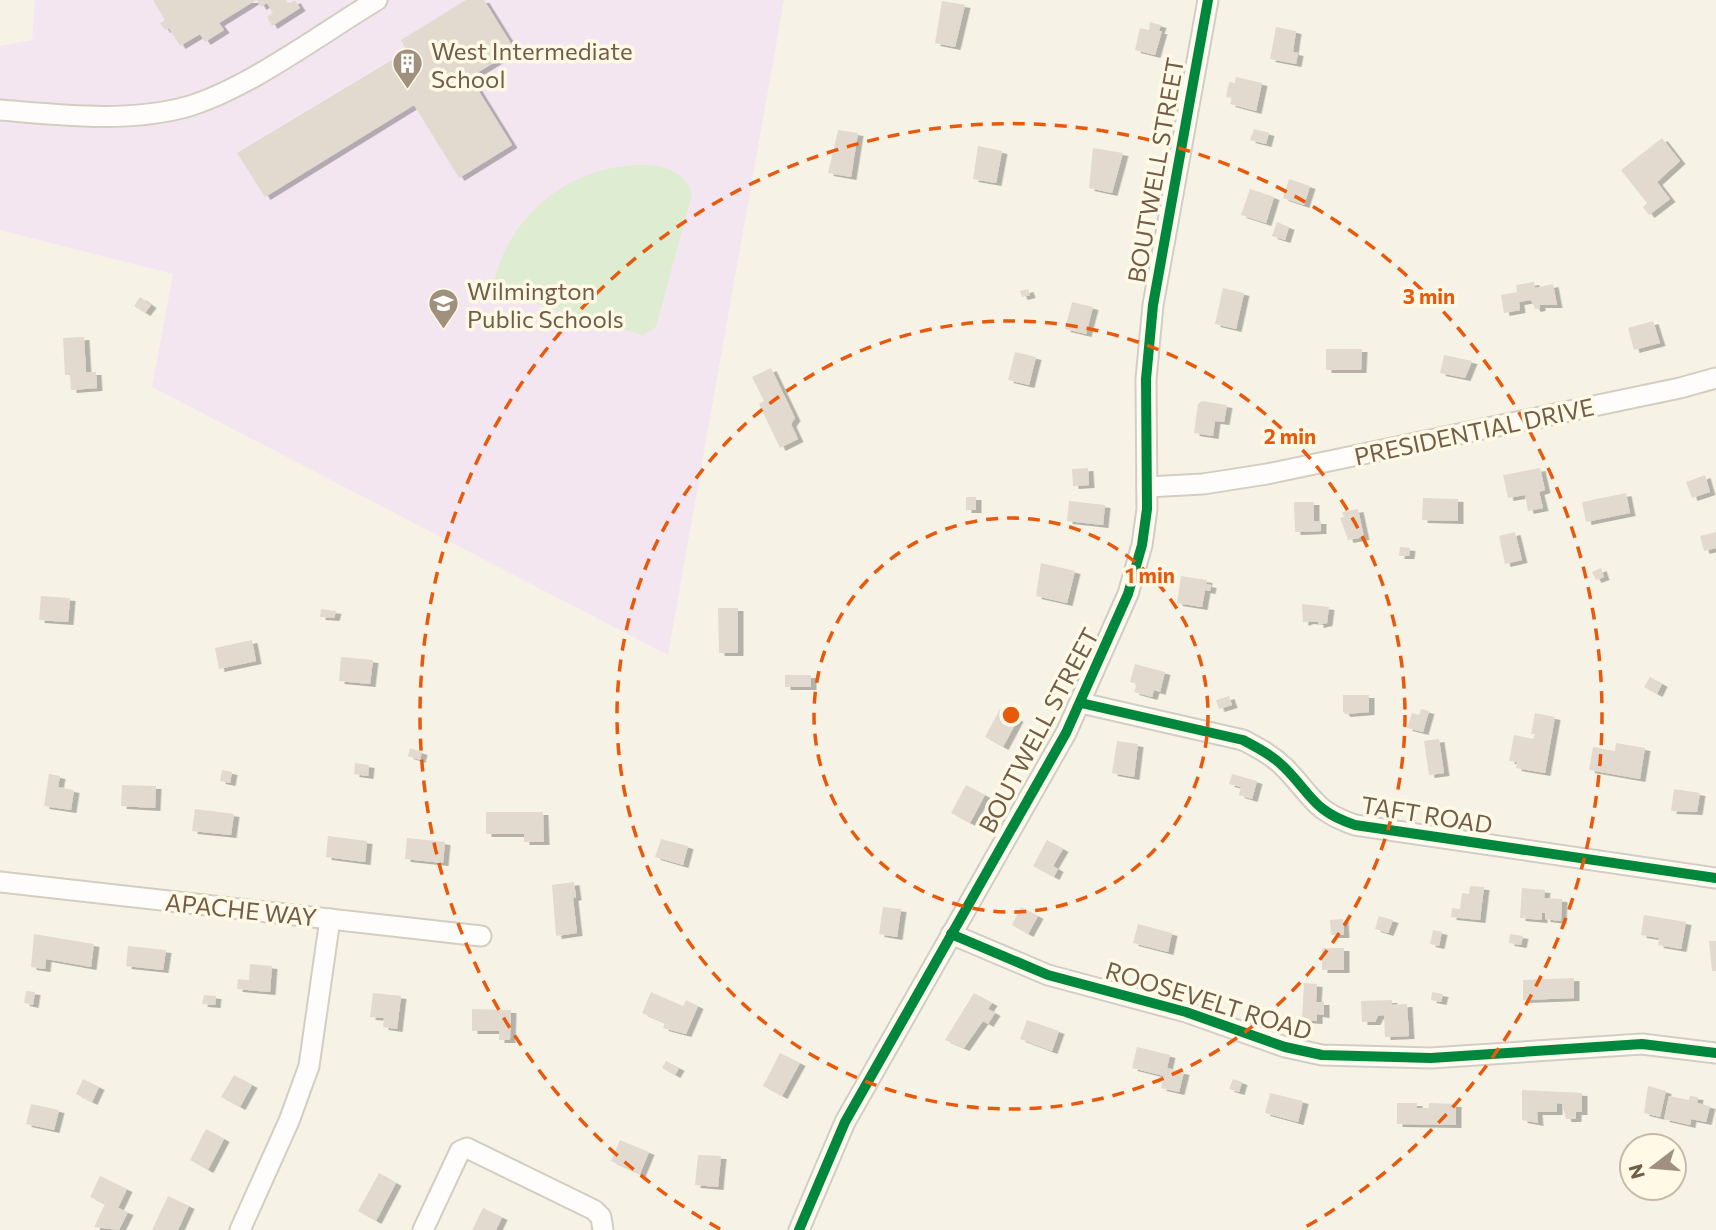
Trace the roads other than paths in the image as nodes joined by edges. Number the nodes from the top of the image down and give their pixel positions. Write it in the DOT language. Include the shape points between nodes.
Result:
graph roads {
  1 [pos="377,0"];
  2 [pos="1208,0"];
  3 [pos="0,110"];
  4 [pos="1716,378"];
  5 [pos="1147,487"];
  6 [pos="1081,703"];
  7 [pos="1716,878"];
  8 [pos="0,882"];
  9 [pos="330,919"];
  10 [pos="951,934"];
  11 [pos="481,936"];
  12 [pos="1716,1053"];
  13 [pos="602,1225"];
  14 [pos="240,1230"];
  15 [pos="423,1230"];
  16 [pos="799,1230"];
  1 -- 3 [label="street" via="237,85 187,106 104,116"];
  2 -- 5 [label="street, BOUTWELL STREET" via="1153,305 1146,379"];
  4 -- 5 [label="street, PRESIDENTIAL DRIVE" via="1267,474"];
  5 -- 6 [label="street, BOUTWELL STREET" via="1146,527 1128,594"];
  6 -- 7 [label="street, TAFT ROAD" via="1243,740 1283,765 1319,808 1362,827"];
  6 -- 10 [label="street, BOUTWELL STREET"];
  8 -- 9 [label="street, APACHE WAY"];
  9 -- 11 [label="street, APACHE WAY"];
  9 -- 14 [label="street" via="309,1066"];
  10 -- 12 [label="street, ROOSEVELT ROAD" via="1048,975 1322,1055 1431,1058 1642,1044"];
  10 -- 16 [label="street, BOUTWELL STREET" via="845,1122"];
  13 -- 15 [label="street" via="594,1210 464,1148"];
}
